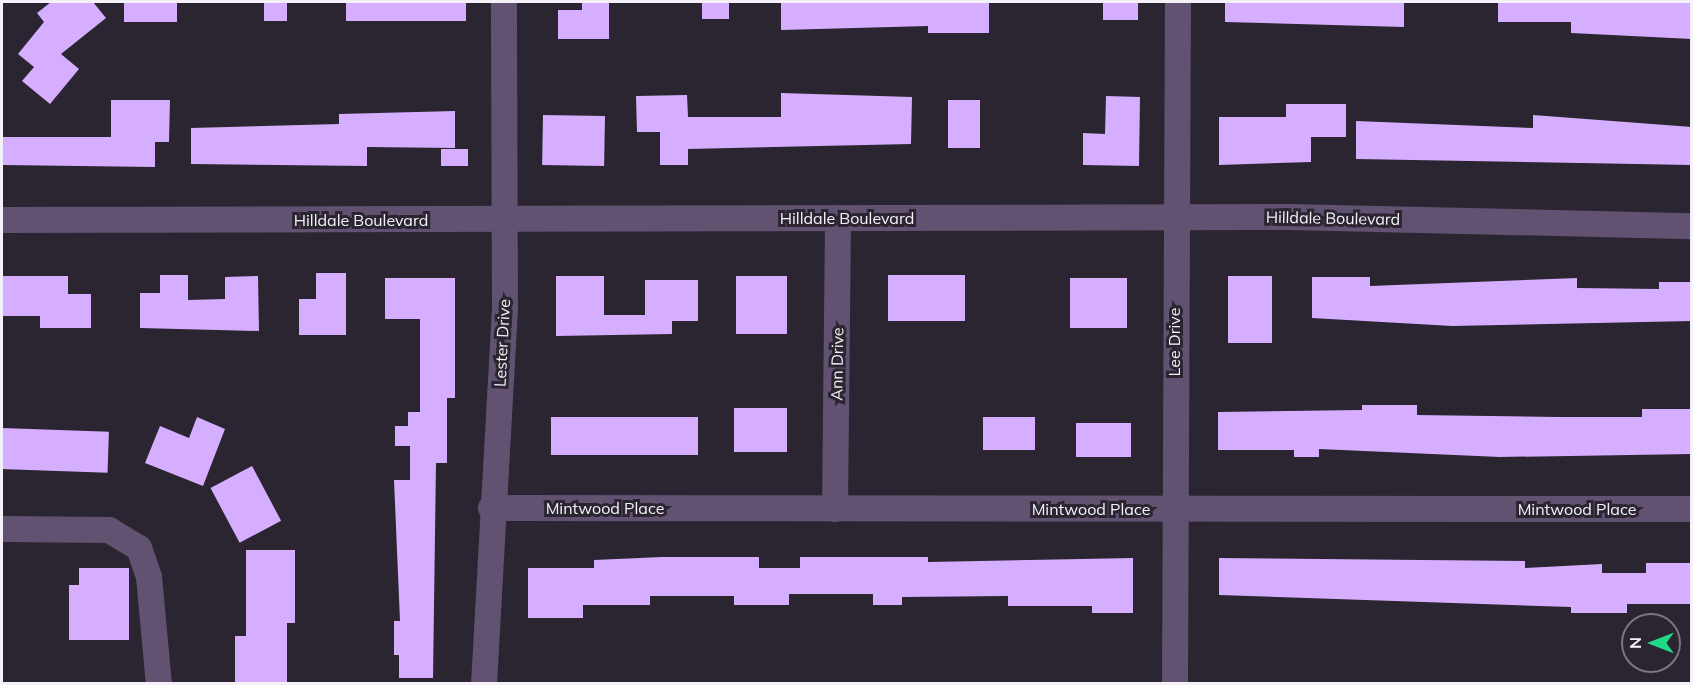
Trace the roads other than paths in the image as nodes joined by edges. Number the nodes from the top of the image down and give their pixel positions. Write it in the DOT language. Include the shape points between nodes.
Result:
graph roads {
  1 [pos="504,2"];
  2 [pos="1178,2"];
  3 [pos="1175,217"];
  4 [pos="838,218"];
  5 [pos="2,220"];
  6 [pos="505,220"];
  7 [pos="1692,226"];
  8 [pos="491,508"];
  9 [pos="1174,508"];
  10 [pos="835,509"];
  11 [pos="1692,509"];
  12 [pos="2,529"];
  13 [pos="159,684"];
  14 [pos="484,684"];
  15 [pos="1175,684"];
  1 -- 6 [label="street, Lester Drive"];
  2 -- 3 [label="street, Lee Drive"];
  3 -- 4 [label="street, Hilldale Boulevard"];
  3 -- 7 [label="street, Hilldale Boulevard"];
  3 -- 9 [label="street, Lee Drive"];
  4 -- 6 [label="street, Hilldale Boulevard"];
  4 -- 10 [label="street, Ann Drive"];
  5 -- 6 [label="street, Hilldale Boulevard"];
  6 -- 8 [label="street, Lester Drive" via="506,311"];
  8 -- 10 [label="street, Mintwood Place"];
  8 -- 14 [label="street, Lester Drive"];
  9 -- 10 [label="street, Mintwood Place"];
  9 -- 11 [label="street, Mintwood Place"];
  9 -- 15 [label="street, Lee Drive"];
  12 -- 13 [label="street" via="109,530 128,537 139,548 149,578"];
}
